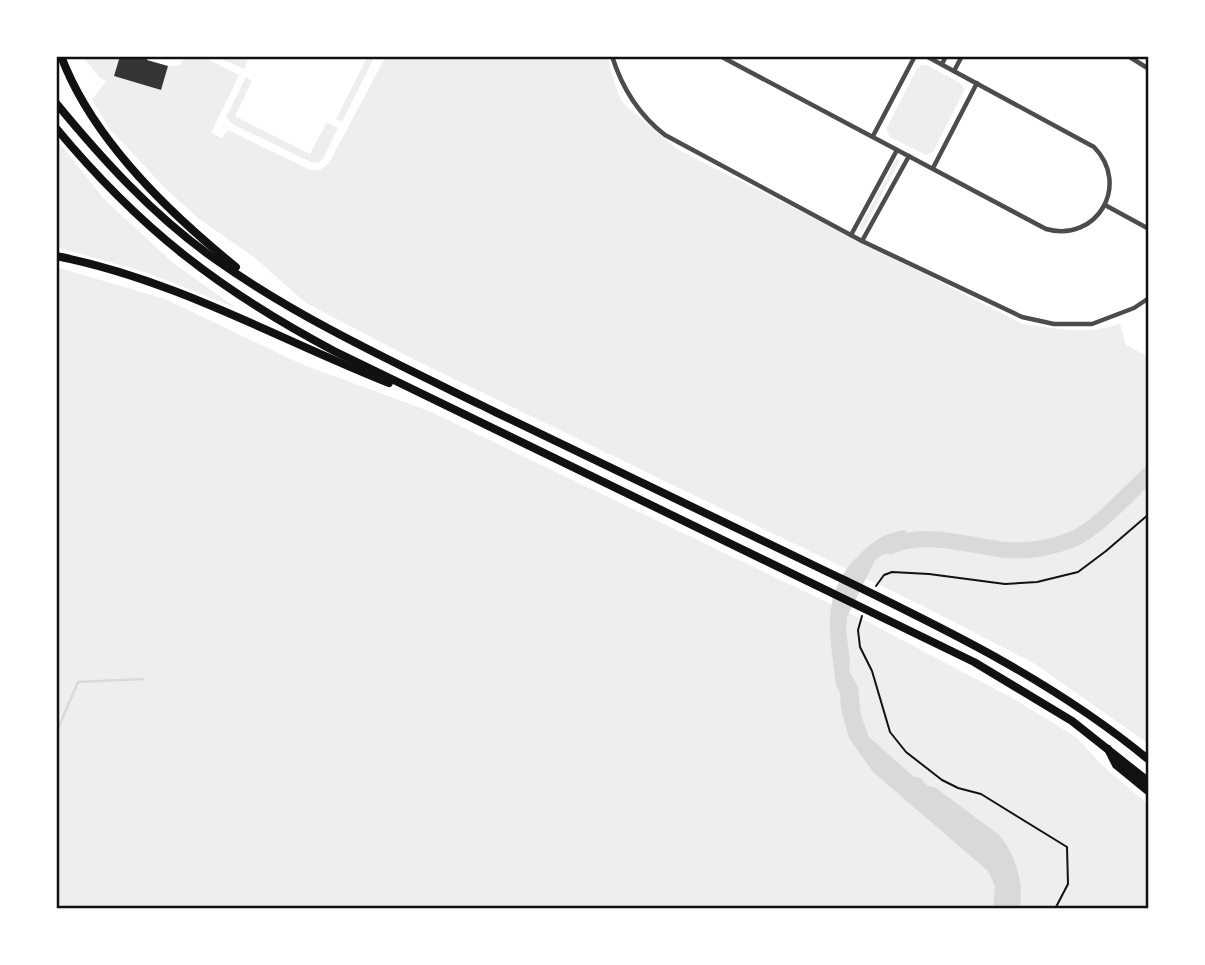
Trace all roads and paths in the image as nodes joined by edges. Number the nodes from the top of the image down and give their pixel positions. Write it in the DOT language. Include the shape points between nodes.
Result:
graph roads {
  1 [pos="61,56"];
  2 [pos="612,56"];
  3 [pos="720,56"];
  4 [pos="915,56"];
  5 [pos="926,56"];
  6 [pos="946,56"];
  7 [pos="962,56"];
  8 [pos="1129,56"];
  9 [pos="942,64"];
  10 [pos="1149,69"];
  11 [pos="954,71"];
  12 [pos="977,83"];
  13 [pos="56,103"];
  14 [pos="56,128"];
  15 [pos="873,136"];
  16 [pos="897,149"];
  17 [pos="909,156"];
  18 [pos="933,168"];
  19 [pos="1105,205"];
  20 [pos="1149,229"];
  21 [pos="851,235"];
  22 [pos="862,241"];
  23 [pos="56,256"];
  24 [pos="270,295"];
  25 [pos="1149,298"];
  26 [pos="444,404"];
  27 [pos="1149,514"];
  28 [pos="873,591"];
  29 [pos="862,615"];
  30 [pos="1107,747"];
  31 [pos="1149,760"];
  32 [pos="1149,782"];
  33 [pos="1149,792"];
  34 [pos="1055,909"];
  1 -- 24 [label="highway" via="88,108 154,193 188,228"];
  2 -- 21 [label="street" via="624,87 656,128"];
  3 -- 15 [label="street"];
  4 -- 15 [label="street"];
  5 -- 9 [label="street"];
  6 -- 9 [label="street"];
  7 -- 11 [label="street"];
  8 -- 10 [label="street"];
  9 -- 11 [label="street"];
  11 -- 12 [label="street"];
  12 -- 18 [label="street"];
  12 -- 19 [label="street" via="1094,147 1110,174"];
  13 -- 24 [label="highway" via="156,211 212,257"];
  14 -- 26 [label="highway" via="134,213 204,272 308,337"];
  15 -- 16 [label="street"];
  16 -- 17 [label="street"];
  16 -- 21 [label="street"];
  17 -- 18 [label="street"];
  17 -- 22 [label="street"];
  18 -- 19 [label="street" via="1053,231 1069,232 1084,226"];
  19 -- 20 [label="street"];
  21 -- 22 [label="street"];
  22 -- 25 [label="street" via="1022,317 1054,324 1092,324"];
  23 -- 26 [label="highway" via="177,290 332,360"];
  24 -- 31 [label="highway" via="447,389 891,602 1034,678 1099,720"];
  26 -- 30 [label="highway" via="994,673"];
  27 -- 28 [label="path" via="1077,572 1021,584 892,572 884,575"];
  29 -- 34 [label="path" via="860,647 890,732 906,752 942,780 981,794 1067,846 1068,884"];
  30 -- 32 [label="highway"];
  30 -- 33 [label="highway" via="1116,765"];
}
